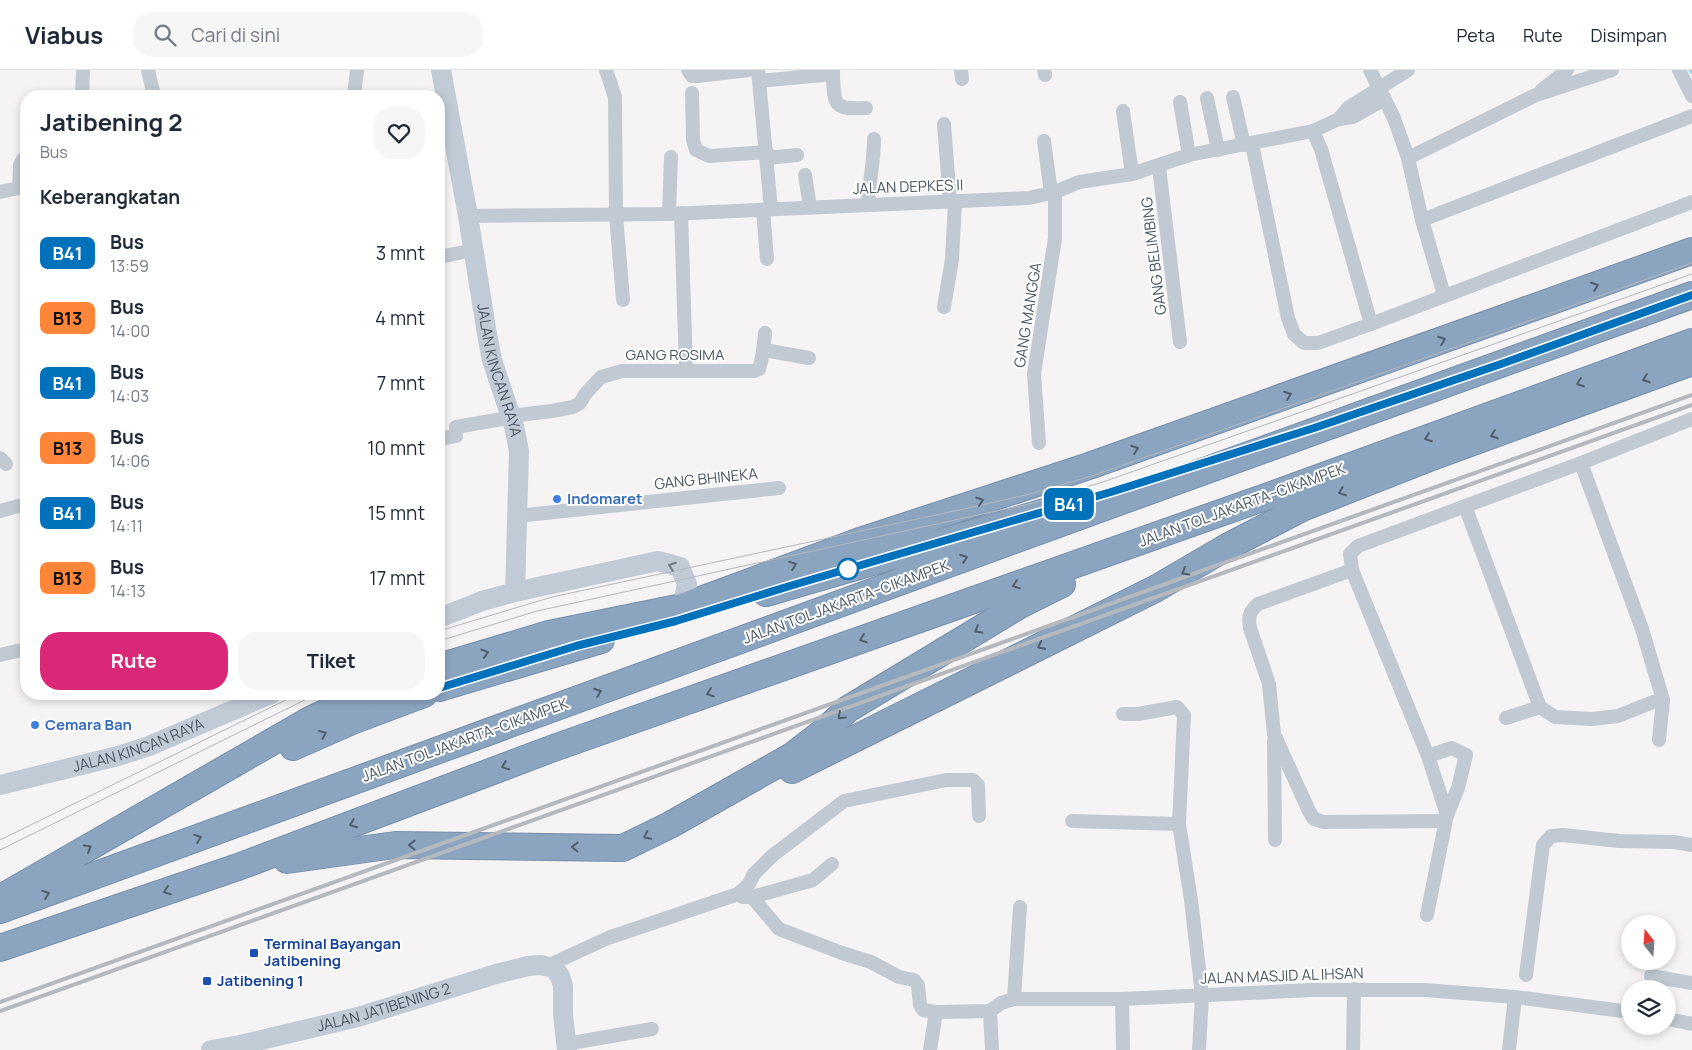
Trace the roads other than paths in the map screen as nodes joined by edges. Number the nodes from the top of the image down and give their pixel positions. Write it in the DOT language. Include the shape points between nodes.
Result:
graph roads {
  1 [pos="83,70"];
  2 [pos="148,70"];
  3 [pos="357,70"];
  4 [pos="441,70"];
  5 [pos="606,70"];
  6 [pos="688,70"];
  7 [pos="749,70"];
  8 [pos="1370,70"];
  9 [pos="1408,70"];
  10 [pos="1567,70"];
  11 [pos="1612,70"];
  12 [pos="1679,70"];
  13 [pos="833,72"];
  14 [pos="758,75"];
  15 [pos="82,90"];
  16 [pos="153,90"];
  17 [pos="355,90"];
  18 [pos="445,90"];
  19 [pos="445,92"];
  20 [pos="692,93"];
  21 [pos="1382,94"];
  22 [pos="1536,95"];
  23 [pos="1692,96"];
  24 [pos="1233,97"];
  25 [pos="1207,98"];
  26 [pos="1180,102"];
  27 [pos="866,108"];
  28 [pos="1123,111"];
  29 [pos="1692,116"];
  30 [pos="944,124"];
  31 [pos="1314,131"];
  32 [pos="874,139"];
  33 [pos="1044,141"];
  34 [pos="1248,145"];
  35 [pos="1218,150"];
  36 [pos="767,155"];
  37 [pos="797,155"];
  38 [pos="1189,155"];
  39 [pos="671,157"];
  40 [pos="1408,158"];
  41 [pos="20,165"];
  42 [pos="1159,166"];
  43 [pos="1132,174"];
  44 [pos="806,175"];
  45 [pos="0,192"];
  46 [pos="1053,193"];
  47 [pos="952,202"];
  48 [pos="1692,202"];
  49 [pos="868,204"];
  50 [pos="810,207"];
  51 [pos="767,210"];
  52 [pos="616,214"];
  53 [pos="675,214"];
  54 [pos="468,216"];
  55 [pos="1422,220"];
  56 [pos="474,250"];
  57 [pos="1692,252"];
  58 [pos="445,256"];
  59 [pos="767,260"];
  60 [pos="1444,295"];
  61 [pos="1692,295"];
  62 [pos="623,300"];
  63 [pos="944,307"];
  64 [pos="1371,324"];
  65 [pos="765,333"];
  66 [pos="1180,342"];
  67 [pos="1692,342"];
  68 [pos="764,350"];
  69 [pos="809,358"];
  70 [pos="1692,362"];
  71 [pos="1501,364"];
  72 [pos="686,370"];
  73 [pos="506,417"];
  74 [pos="1692,419"];
  75 [pos="445,438"];
  76 [pos="1039,443"];
  77 [pos="1580,463"];
  78 [pos="779,488"];
  79 [pos="1277,493"];
  80 [pos="20,505"];
  81 [pos="1465,506"];
  82 [pos="0,510"];
  83 [pos="517,516"];
  84 [pos="1352,570"];
  85 [pos="516,592"];
  86 [pos="682,607"];
  87 [pos="445,616"];
  88 [pos="20,650"];
  89 [pos="0,655"];
  90 [pos="445,665"];
  91 [pos="445,686"];
  92 [pos="257,700"];
  93 [pos="352,700"];
  94 [pos="408,700"];
  95 [pos="1663,700"];
  96 [pos="1540,707"];
  97 [pos="1123,714"];
  98 [pos="1506,718"];
  99 [pos="1274,734"];
  100 [pos="1659,740"];
  101 [pos="1428,756"];
  102 [pos="0,785"];
  103 [pos="182,794"];
  104 [pos="979,816"];
  105 [pos="1446,818"];
  106 [pos="1072,821"];
  107 [pos="1179,824"];
  108 [pos="670,825"];
  109 [pos="1275,840"];
  110 [pos="1692,845"];
  111 [pos="832,864"];
  112 [pos="238,867"];
  113 [pos="745,896"];
  114 [pos="0,898"];
  115 [pos="1020,907"];
  116 [pos="0,910"];
  117 [pos="1427,915"];
  118 [pos="0,948"];
  119 [pos="551,967"];
  120 [pos="1526,975"];
  121 [pos="1651,976"];
  122 [pos="1692,983"];
  123 [pos="1354,989"];
  124 [pos="1202,995"];
  125 [pos="1515,997"];
  126 [pos="1014,999"];
  127 [pos="1122,999"];
  128 [pos="990,1010"];
  129 [pos="1621,1011"];
  130 [pos="936,1012"];
  131 [pos="1676,1021"];
  132 [pos="1692,1024"];
  133 [pos="652,1029"];
  134 [pos="567,1047"];
  135 [pos="211,1050"];
  136 [pos="930,1050"];
  137 [pos="992,1050"];
  138 [pos="1123,1050"];
  139 [pos="1199,1050"];
  140 [pos="1353,1050"];
  141 [pos="1509,1050"];
  1 -- 15 [label="street"];
  2 -- 16 [label="street"];
  3 -- 17 [label="street"];
  4 -- 18 [label="main road, JALAN KINCAN RAYA"];
  5 -- 52 [label="street" via="615,97"];
  6 -- 7 [label="street" via="692,76 697,76"];
  8 -- 21 [label="street"];
  9 -- 21 [label="street, JALAN DEPKES II"];
  10 -- 22 [label="street"];
  11 -- 22 [label="street"];
  12 -- 23 [label="street"];
  13 -- 14 [label="street"];
  13 -- 27 [label="street" via="834,96 841,108"];
  14 -- 36 [label="street"];
  19 -- 54 [label="main road, JALAN KINCAN RAYA"];
  20 -- 36 [label="street" via="696,150 708,156"];
  21 -- 31 [label="street, JALAN DEPKES II" via="1348,108 1339,119"];
  21 -- 40 [label="street"];
  22 -- 40 [label="street"];
  24 -- 34 [label="street"];
  25 -- 35 [label="street"];
  26 -- 38 [label="street"];
  28 -- 43 [label="street"];
  29 -- 55 [label="street"];
  30 -- 47 [label="street"];
  31 -- 34 [label="street, JALAN DEPKES II"];
  31 -- 64 [label="street"];
  32 -- 49 [label="street"];
  33 -- 46 [label="street, GANG MANGGA"];
  34 -- 35 [label="street, JALAN DEPKES II"];
  34 -- 64 [label="street" via="1294,334 1304,344 1318,343"];
  35 -- 38 [label="street, JALAN DEPKES II"];
  36 -- 37 [label="street"];
  36 -- 51 [label="street"];
  38 -- 42 [label="street, JALAN DEPKES II"];
  39 -- 53 [label="street"];
  40 -- 55 [label="street"];
  41 -- 45 [label="street" via="19,188"];
  42 -- 43 [label="street, JALAN DEPKES II"];
  42 -- 66 [label="street, GANG BELIMBING"];
  43 -- 46 [label="street, JALAN DEPKES II" via="1079,182"];
  44 -- 50 [label="street"];
  46 -- 47 [label="street, JALAN DEPKES II" via="1029,198"];
  46 -- 76 [label="street, GANG MANGGA" via="1055,238 1034,374"];
  47 -- 49 [label="street, JALAN DEPKES II"];
  47 -- 63 [label="street" via="952,259"];
  48 -- 60 [label="street"];
  49 -- 50 [label="street, JALAN DEPKES II"];
  50 -- 51 [label="street, JALAN DEPKES II"];
  51 -- 53 [label="street, JALAN DEPKES II"];
  51 -- 59 [label="street"];
  52 -- 53 [label="street, JALAN DEPKES II"];
  52 -- 54 [label="street, JALAN DEPKES II"];
  52 -- 62 [label="street"];
  53 -- 72 [label="street"];
  54 -- 56 [label="main road, JALAN KINCAN RAYA"];
  55 -- 60 [label="street"];
  56 -- 58 [label="street"];
  56 -- 73 [label="main road, JALAN KINCAN RAYA" via="492,360"];
  86 -- 57 [label="highway, one-way" via="863,540 1089,466"];
  60 -- 64 [label="street"];
  61 -- 71 [label="highway, JALAN TOL JAKARTA–CIKAMPEK"];
  65 -- 68 [label="street, GANG ROSIMA"];
  67 -- 79 [label="highway, JALAN TOL JAKARTA–CIKAMPEK, one-way"];
  68 -- 69 [label="street"];
  68 -- 72 [label="street, GANG ROSIMA" via="759,369 754,371"];
  70 -- 108 [label="highway, one-way" via="1302,508 1155,589 745,794"];
  71 -- 91 [label="highway" via="1111,492"];
  116 -- 71 [label="highway, JALAN TOL JAKARTA–CIKAMPEK, one-way"];
  72 -- 73 [label="street, GANG ROSIMA" via="622,370 600,377 580,403 573,407"];
  73 -- 75 [label="street, GANG ROSIMA" via="456,427 456,436"];
  73 -- 83 [label="main road, JALAN KINCAN RAYA" via="519,451"];
  74 -- 77 [label="street"];
  77 -- 81 [label="street"];
  77 -- 95 [label="street" via="1642,629"];
  78 -- 83 [label="street, GANG BHINEKA"];
  79 -- 108 [label="highway, one-way" via="1117,558 1020,605 848,709 792,756"];
  79 -- 112 [label="highway, JALAN TOL JAKARTA–CIKAMPEK, one-way" via="550,749"];
  80 -- 82 [label="street"];
  81 -- 84 [label="street" via="1358,546 1350,554"];
  81 -- 96 [label="street"];
  83 -- 85 [label="main road, JALAN KINCAN RAYA"];
  84 -- 99 [label="street" via="1258,604 1251,610 1248,618 1269,684"];
  84 -- 101 [label="street"];
  86 -- 85 [label="main road, one-way" via="687,584 680,568 658,561"];
  85 -- 87 [label="main road"];
  90 -- 86 [label="highway, one-way" via="549,634"];
  88 -- 89 [label="street"];
  92 -- 102 [label="main road, JALAN KINCAN RAYA" via="149,746"];
  93 -- 103 [label="highway" via="310,720"];
  103 -- 94 [label="highway, one-way"];
  95 -- 96 [label="street" via="1618,716 1592,719 1554,717"];
  95 -- 100 [label="street"];
  96 -- 98 [label="street"];
  97 -- 107 [label="street" via="1177,707 1184,715"];
  99 -- 105 [label="street" via="1314,819 1324,822"];
  99 -- 109 [label="street"];
  101 -- 105 [label="street"];
  101 -- 105 [label="street" via="1452,748 1466,755"];
  114 -- 103 [label="highway, one-way"];
  104 -- 113 [label="street" via="978,784 973,780 946,780 844,801 772,856 754,874"];
  105 -- 117 [label="street"];
  106 -- 107 [label="street"];
  107 -- 124 [label="street"];
  108 -- 112 [label="highway, one-way" via="624,848 395,845"];
  110 -- 120 [label="street" via="1563,834 1550,836 1542,845"];
  111 -- 113 [label="street" via="813,880"];
  112 -- 118 [label="highway, JALAN TOL JAKARTA–CIKAMPEK, one-way"];
  113 -- 119 [label="street" via="608,938"];
  113 -- 130 [label="street" via="779,929 914,980 923,1010"];
  115 -- 126 [label="street"];
  119 -- 134 [label="main road" via="560,976 563,986"];
  119 -- 135 [label="main road, JALAN JATIBENING 2" via="520,968 366,1015"];
  121 -- 122 [label="street"];
  123 -- 124 [label="street, JALAN MASJID AL IHSAN"];
  123 -- 125 [label="street, JALAN MASJID AL IHSAN" via="1425,990"];
  123 -- 140 [label="street"];
  124 -- 127 [label="street, JALAN MASJID AL IHSAN"];
  124 -- 139 [label="street"];
  125 -- 129 [label="street, JALAN MASJID AL IHSAN"];
  125 -- 141 [label="street"];
  126 -- 127 [label="street, JALAN MASJID AL IHSAN"];
  126 -- 128 [label="street, JALAN MASJID AL IHSAN"];
  127 -- 138 [label="street"];
  128 -- 130 [label="street, JALAN MASJID AL IHSAN"];
  128 -- 137 [label="street"];
  130 -- 136 [label="street"];
  131 -- 132 [label="street"];
  133 -- 134 [label="street"];
}
